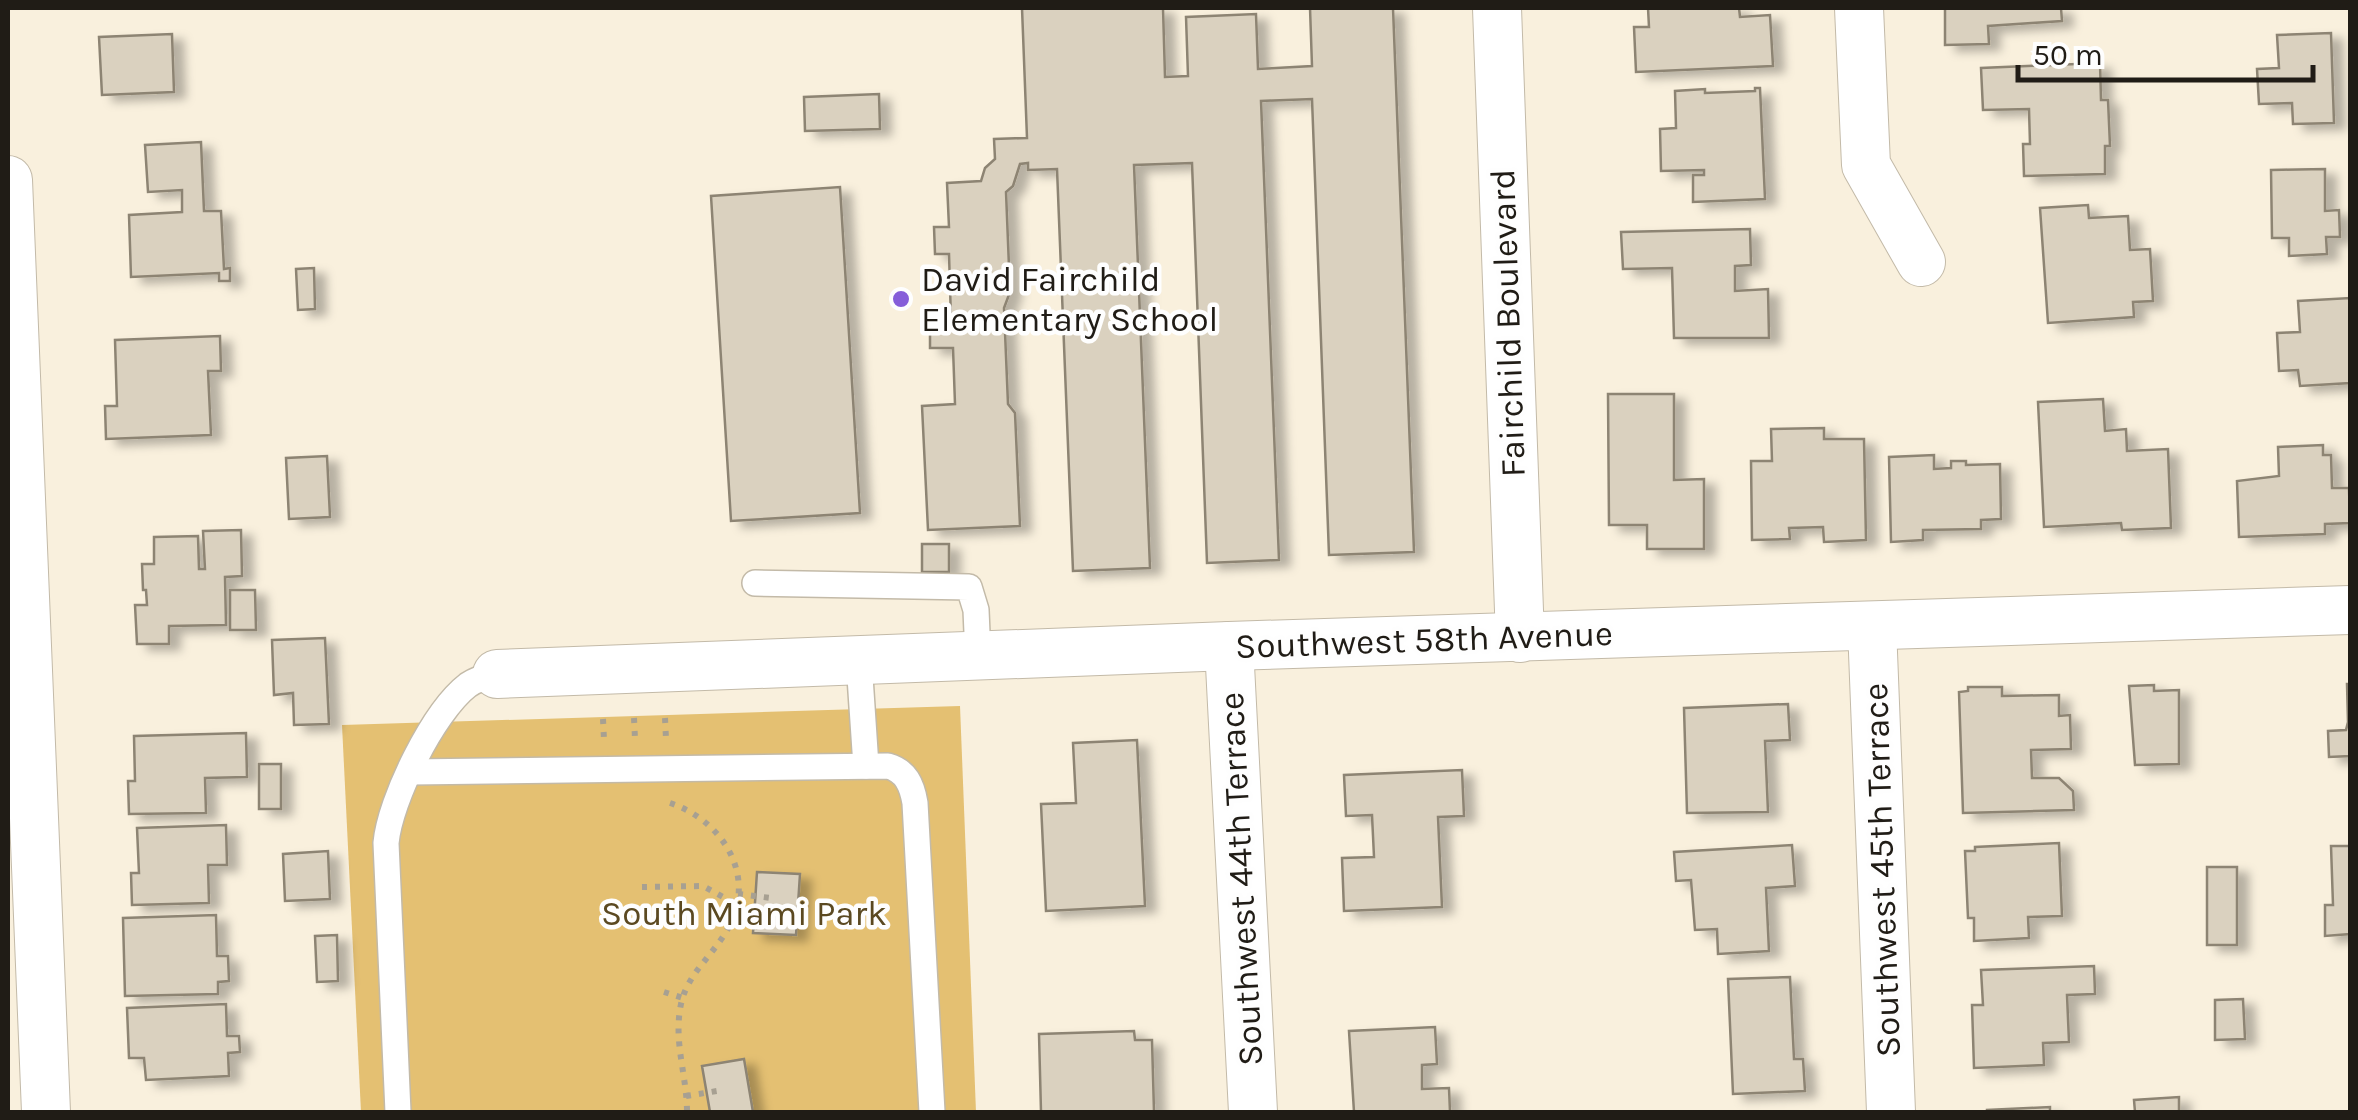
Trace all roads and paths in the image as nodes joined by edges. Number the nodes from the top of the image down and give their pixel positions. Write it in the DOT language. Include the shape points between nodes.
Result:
graph roads {
  1 [pos="1497,8"];
  2 [pos="1859,8"];
  3 [pos="8,180"];
  4 [pos="1920,262"];
  5 [pos="756,583"];
  6 [pos="2350,610"];
  7 [pos="1872,627"];
  8 [pos="1520,638"];
  9 [pos="1229,646"];
  10 [pos="978,656"];
  11 [pos="859,662"];
  12 [pos="498,674"];
  13 [pos="18,693"];
  14 [pos="866,766"];
  15 [pos="410,772"];
  16 [pos="658,800"];
  17 [pos="642,887"];
  18 [pos="738,894"];
  19 [pos="770,898"];
  20 [pos="736,904"];
  21 [pos="664,992"];
  22 [pos="683,998"];
  23 [pos="678,1050"];
  24 [pos="666,1052"];
  25 [pos="724,1090"];
  26 [pos="686,1096"];
  27 [pos="46,1112"];
  28 [pos="398,1112"];
  29 [pos="688,1112"];
  30 [pos="932,1112"];
  31 [pos="1253,1112"];
  32 [pos="1891,1112"];
  1 -- 8 [label="street, Fairchild Boulevard"];
  2 -- 4 [label="street" via="1866,165"];
  3 -- 13 [label="street"];
  5 -- 10 [label="lane" via="969,586"];
  6 -- 7 [label="street, Southwest 58th Avenue"];
  7 -- 8 [label="street, Southwest 58th Avenue"];
  7 -- 32 [label="street, Southwest 45th Terrace"];
  8 -- 9 [label="street, Southwest 58th Avenue"];
  9 -- 10 [label="street, Southwest 58th Avenue"];
  9 -- 31 [label="street, Southwest 44th Terrace"];
  10 -- 11 [label="street, Southwest 58th Avenue"];
  11 -- 12 [label="street, Southwest 58th Avenue"];
  11 -- 14 [label="lane"];
  12 -- 15 [label="lane" via="482,677 456,697"];
  13 -- 27 [label="street"];
  14 -- 15 [label="lane"];
  14 -- 30 [label="lane" via="898,769 913,791"];
  15 -- 28 [label="lane" via="388,822 386,844"];
  16 -- 18 [label="path" via="693,812 719,833"];
  17 -- 20 [label="path" via="703,886"];
  18 -- 19 [label="path"];
  18 -- 20 [label="path"];
  20 -- 22 [label="path" via="726,932"];
  21 -- 22 [label="path"];
  22 -- 23 [label="path"];
  23 -- 24 [label="path"];
  23 -- 26 [label="path"];
  25 -- 26 [label="path"];
  26 -- 29 [label="path"];
}
